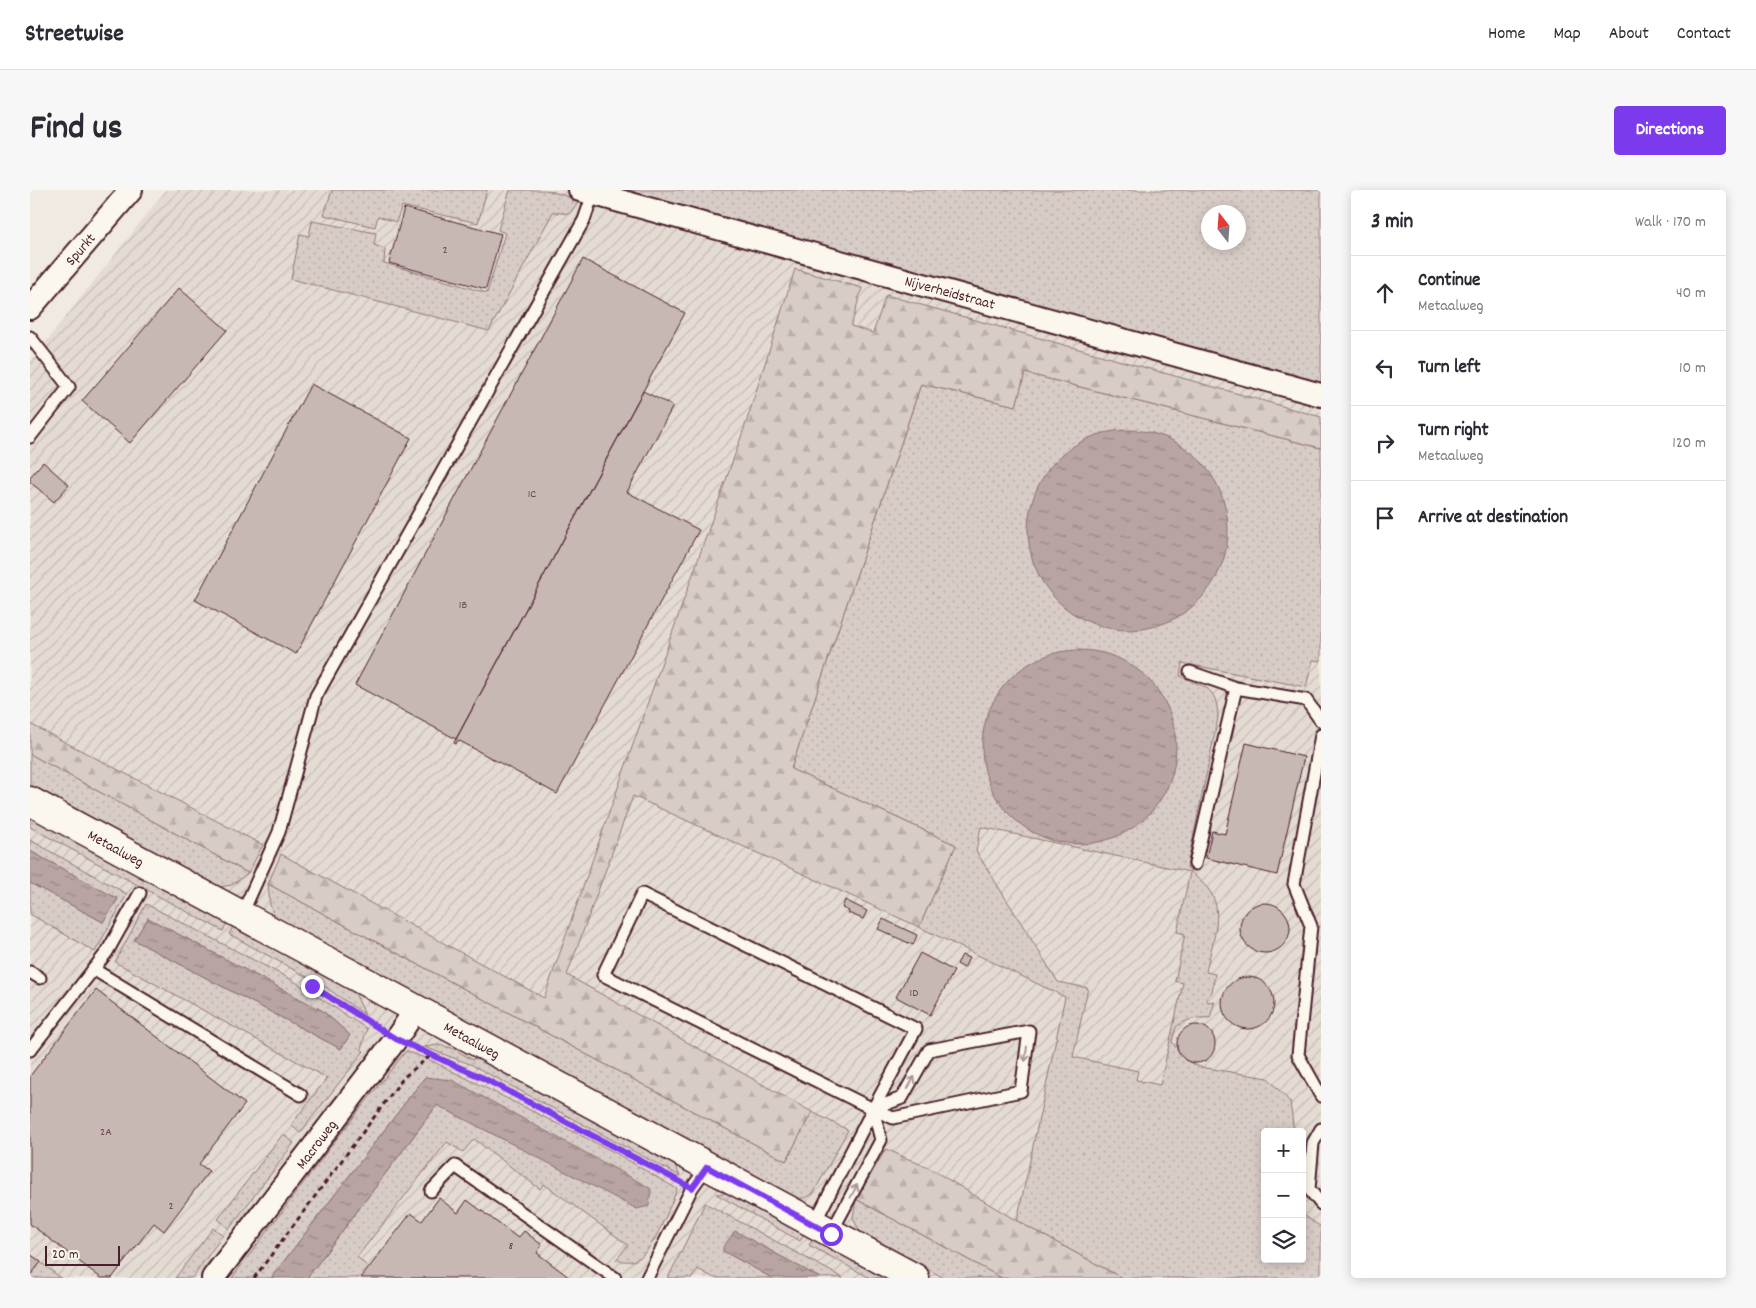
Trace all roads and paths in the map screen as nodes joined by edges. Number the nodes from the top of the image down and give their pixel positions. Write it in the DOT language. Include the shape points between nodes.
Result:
graph roads {
  1 [pos="131,190"];
  2 [pos="586,192"];
  3 [pos="30,308"];
  4 [pos="30,337"];
  5 [pos="1321,395"];
  6 [pos="30,437"];
  7 [pos="1190,672"];
  8 [pos="1236,688"];
  9 [pos="1321,721"];
  10 [pos="1321,735"];
  11 [pos="30,801"];
  12 [pos="1195,864"];
  13 [pos="140,892"];
  14 [pos="241,916"];
  15 [pos="94,969"];
  16 [pos="304,981"];
  17 [pos="416,1009"];
  18 [pos="396,1039"];
  19 [pos="30,1050"];
  20 [pos="431,1056"];
  21 [pos="492,1082"];
  22 [pos="301,1095"];
  23 [pos="1321,1096"];
  24 [pos="873,1109"];
  25 [pos="1321,1129"];
  26 [pos="707,1167"];
  27 [pos="431,1191"];
  28 [pos="1321,1204"];
  29 [pos="823,1229"];
  30 [pos="213,1278"];
  31 [pos="254,1278"];
  32 [pos="615,1278"];
  33 [pos="647,1278"];
  34 [pos="914,1278"];
  1 -- 3 [label="street, Spurkt"];
  2 -- 5 [label="street, Nijverheidstraat"];
  2 -- 14 [label="lane" via="584,220 316,696 279,832"];
  4 -- 6 [label="lane" via="69,387"];
  7 -- 8 [label="lane"];
  8 -- 9 [label="lane" via="1306,700"];
  8 -- 12 [label="lane"];
  10 -- 23 [label="lane" via="1294,884 1311,926 1298,1055"];
  11 -- 14 [label="street, Metaalweg"];
  13 -- 15 [label="lane"];
  14 -- 17 [label="street, Metaalweg"];
  15 -- 19 [label="lane"];
  15 -- 22 [label="lane"];
  16 -- 18 [label="path, Metaalweg"];
  17 -- 18 [label="street, Macroweg"];
  17 -- 26 [label="street, Metaalweg"];
  18 -- 20 [label="path, Metaalweg"];
  18 -- 30 [label="street, Macroweg"];
  20 -- 21 [label="path, Metaalweg"];
  20 -- 31 [label="path" via="404,1077"];
  24 -- 24 [label="lane, one-way" via="902,1098 929,1050 1029,1031 1021,1091 893,1118"];
  24 -- 24 [label="lane" via="916,1029 642,894 603,974"];
  24 -- 29 [label="lane"];
  29 -- 24 [label="lane, one-way" via="881,1140"];
  25 -- 28 [label="lane" via="1313,1143 1309,1189"];
  26 -- 29 [label="street, Metaalweg"];
  26 -- 33 [label="lane" via="692,1188"];
  27 -- 32 [label="lane" via="455,1166"];
  29 -- 34 [label="street, Metaalweg"];
}
